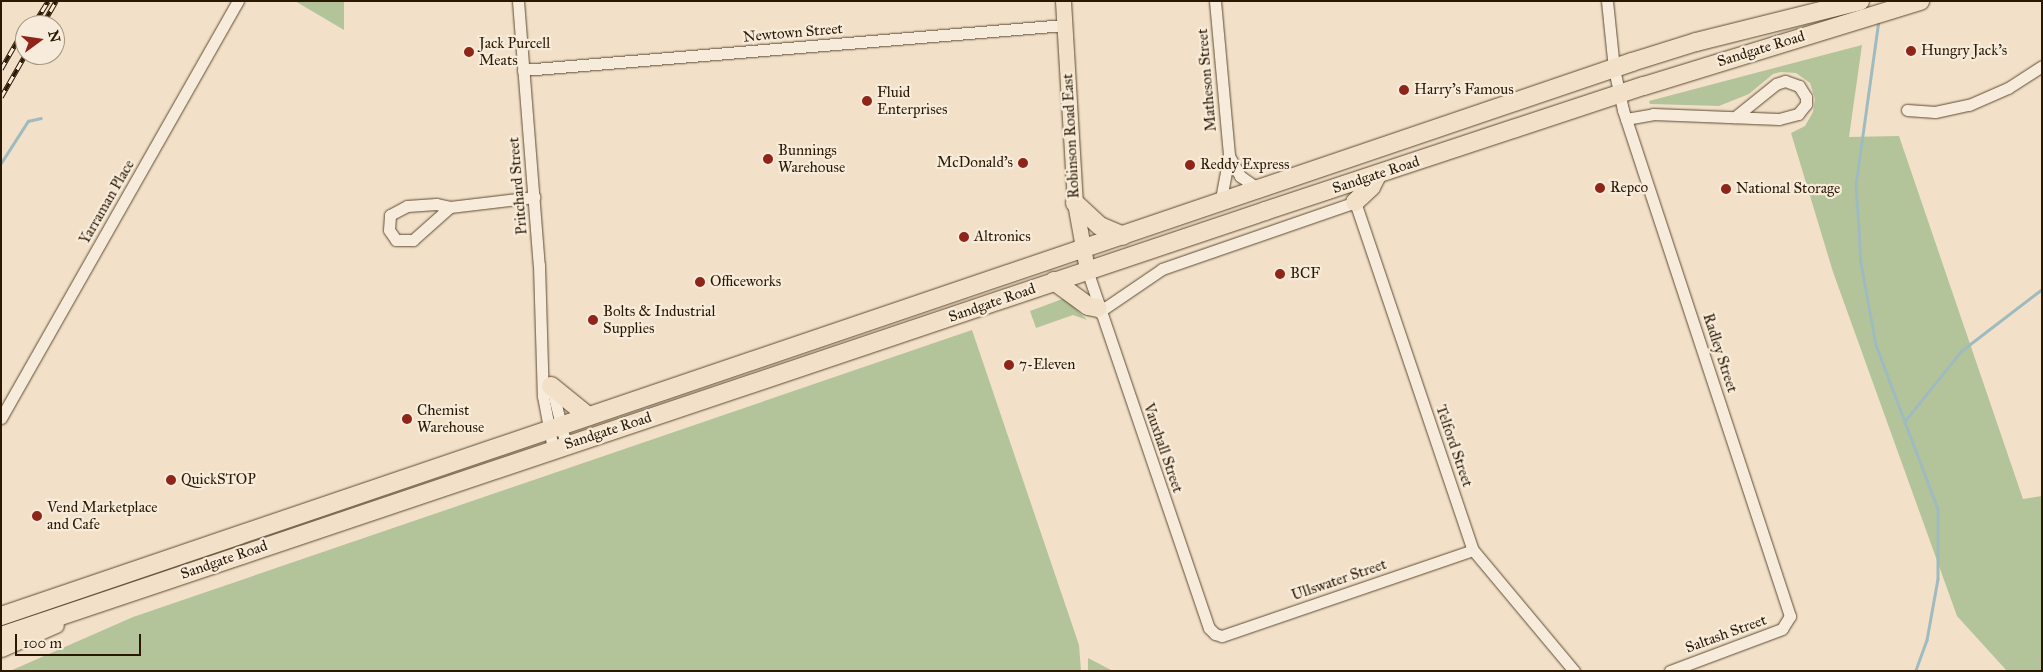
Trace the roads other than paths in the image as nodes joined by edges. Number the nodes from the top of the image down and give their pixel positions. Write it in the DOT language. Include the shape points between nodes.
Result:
graph roads {
  1 [pos="238,1"];
  2 [pos="518,1"];
  3 [pos="1063,1"];
  4 [pos="1215,1"];
  5 [pos="1607,1"];
  6 [pos="1920,1"];
  7 [pos="1860,10"];
  8 [pos="1065,25"];
  9 [pos="2042,66"];
  10 [pos="1614,69"];
  11 [pos="523,70"];
  12 [pos="1619,94"];
  13 [pos="1907,110"];
  14 [pos="1735,117"];
  15 [pos="1626,119"];
  16 [pos="1228,156"];
  17 [pos="1377,175"];
  18 [pos="1260,190"];
  19 [pos="534,197"];
  20 [pos="1355,202"];
  21 [pos="1075,203"];
  22 [pos="1220,204"];
  23 [pos="450,207"];
  24 [pos="1123,236"];
  25 [pos="1082,250"];
  26 [pos="1086,270"];
  27 [pos="1054,281"];
  28 [pos="1098,310"];
  29 [pos="544,369"];
  30 [pos="551,386"];
  31 [pos="588,416"];
  32 [pos="1,418"];
  33 [pos="554,428"];
  34 [pos="559,448"];
  35 [pos="1473,550"];
  36 [pos="45,603"];
  37 [pos="67,613"];
  38 [pos="1,616"];
  39 [pos="1789,621"];
  40 [pos="1,624"];
  41 [pos="1215,634"];
  42 [pos="1,636"];
  43 [pos="1,649"];
  44 [pos="1574,671"];
  45 [pos="1670,671"];
  1 -- 32 [label="street, Yarraman Place"];
  2 -- 11 [label="street, Pritchard Street"];
  3 -- 8 [label="main road, Robinson Road East"];
  4 -- 16 [label="street, Matheson Street"];
  5 -- 10 [label="street, Radley Street"];
  6 -- 7 [label="highway, Sandgate Road" via="1902,7"];
  7 -- 10 [label="highway, Sandgate Road" via="1696,42"];
  7 -- 12 [label="highway, Sandgate Road"];
  8 -- 11 [label="street, Newtown Street"];
  8 -- 21 [label="main road, Robinson Road East"];
  9 -- 13 [label="street" via="2008,88 1969,105 1935,112"];
  10 -- 12 [label="street, Radley Street"];
  10 -- 18 [label="highway, Sandgate Road"];
  11 -- 19 [label="street, Pritchard Street"];
  12 -- 15 [label="street, Radley Street"];
  12 -- 17 [label="highway, Sandgate Road"];
  14 -- 14 [label="street" via="1776,84 1785,81 1799,86 1806,97 1803,110 1791,117 1761,120"];
  14 -- 15 [label="street" via="1653,114"];
  15 -- 39 [label="street, Radley Street" via="1788,604"];
  16 -- 18 [label="street" via="1237,172"];
  16 -- 22 [label="street, Matheson Street"];
  17 -- 20 [label="highway" via="1371,187"];
  17 -- 26 [label="highway, Sandgate Road"];
  18 -- 22 [label="highway, Sandgate Road"];
  19 -- 23 [label="street"];
  19 -- 29 [label="street, Pritchard Street"];
  20 -- 28 [label="street, Sandgate Road" via="1162,269"];
  20 -- 35 [label="street, Telford Street"];
  21 -- 24 [label="highway" via="1100,226"];
  21 -- 25 [label="main road, Robinson Road East"];
  22 -- 24 [label="highway, Sandgate Road"];
  23 -- 23 [label="street" via="413,240 396,240 389,230 390,215 399,208 436,204"];
  24 -- 25 [label="highway, Sandgate Road"];
  25 -- 26 [label="main road, Robinson Road East"];
  25 -- 31 [label="highway, Sandgate Road"];
  26 -- 27 [label="highway, Sandgate Road"];
  26 -- 28 [label="street, Vauxhall Street"];
  27 -- 28 [label="highway"];
  27 -- 34 [label="highway, Sandgate Road"];
  28 -- 41 [label="street, Vauxhall Street" via="1206,620"];
  29 -- 30 [label="street, Pritchard Street"];
  29 -- 33 [label="street, Pritchard Street" via="542,396"];
  30 -- 31 [label="highway"];
  30 -- 33 [label="street, Pritchard Street"];
  31 -- 33 [label="highway, Sandgate Road"];
  33 -- 34 [label="street, Pritchard Street"];
  33 -- 36 [label="highway, Sandgate Road"];
  34 -- 37 [label="highway, Sandgate Road"];
  35 -- 41 [label="street, Ullswater Street" via="1222,636"];
  35 -- 44 [label="street, Telford Street"];
  36 -- 38 [label="highway, Sandgate Road"];
  36 -- 40 [label="main road, Sandgate Road" via="32,612"];
  37 -- 42 [label="highway, Sandgate Road"];
  37 -- 43 [label="main road, Sandgate Road" via="58,624"];
  39 -- 45 [label="street, Saltash Street" via="1777,631"];
}
